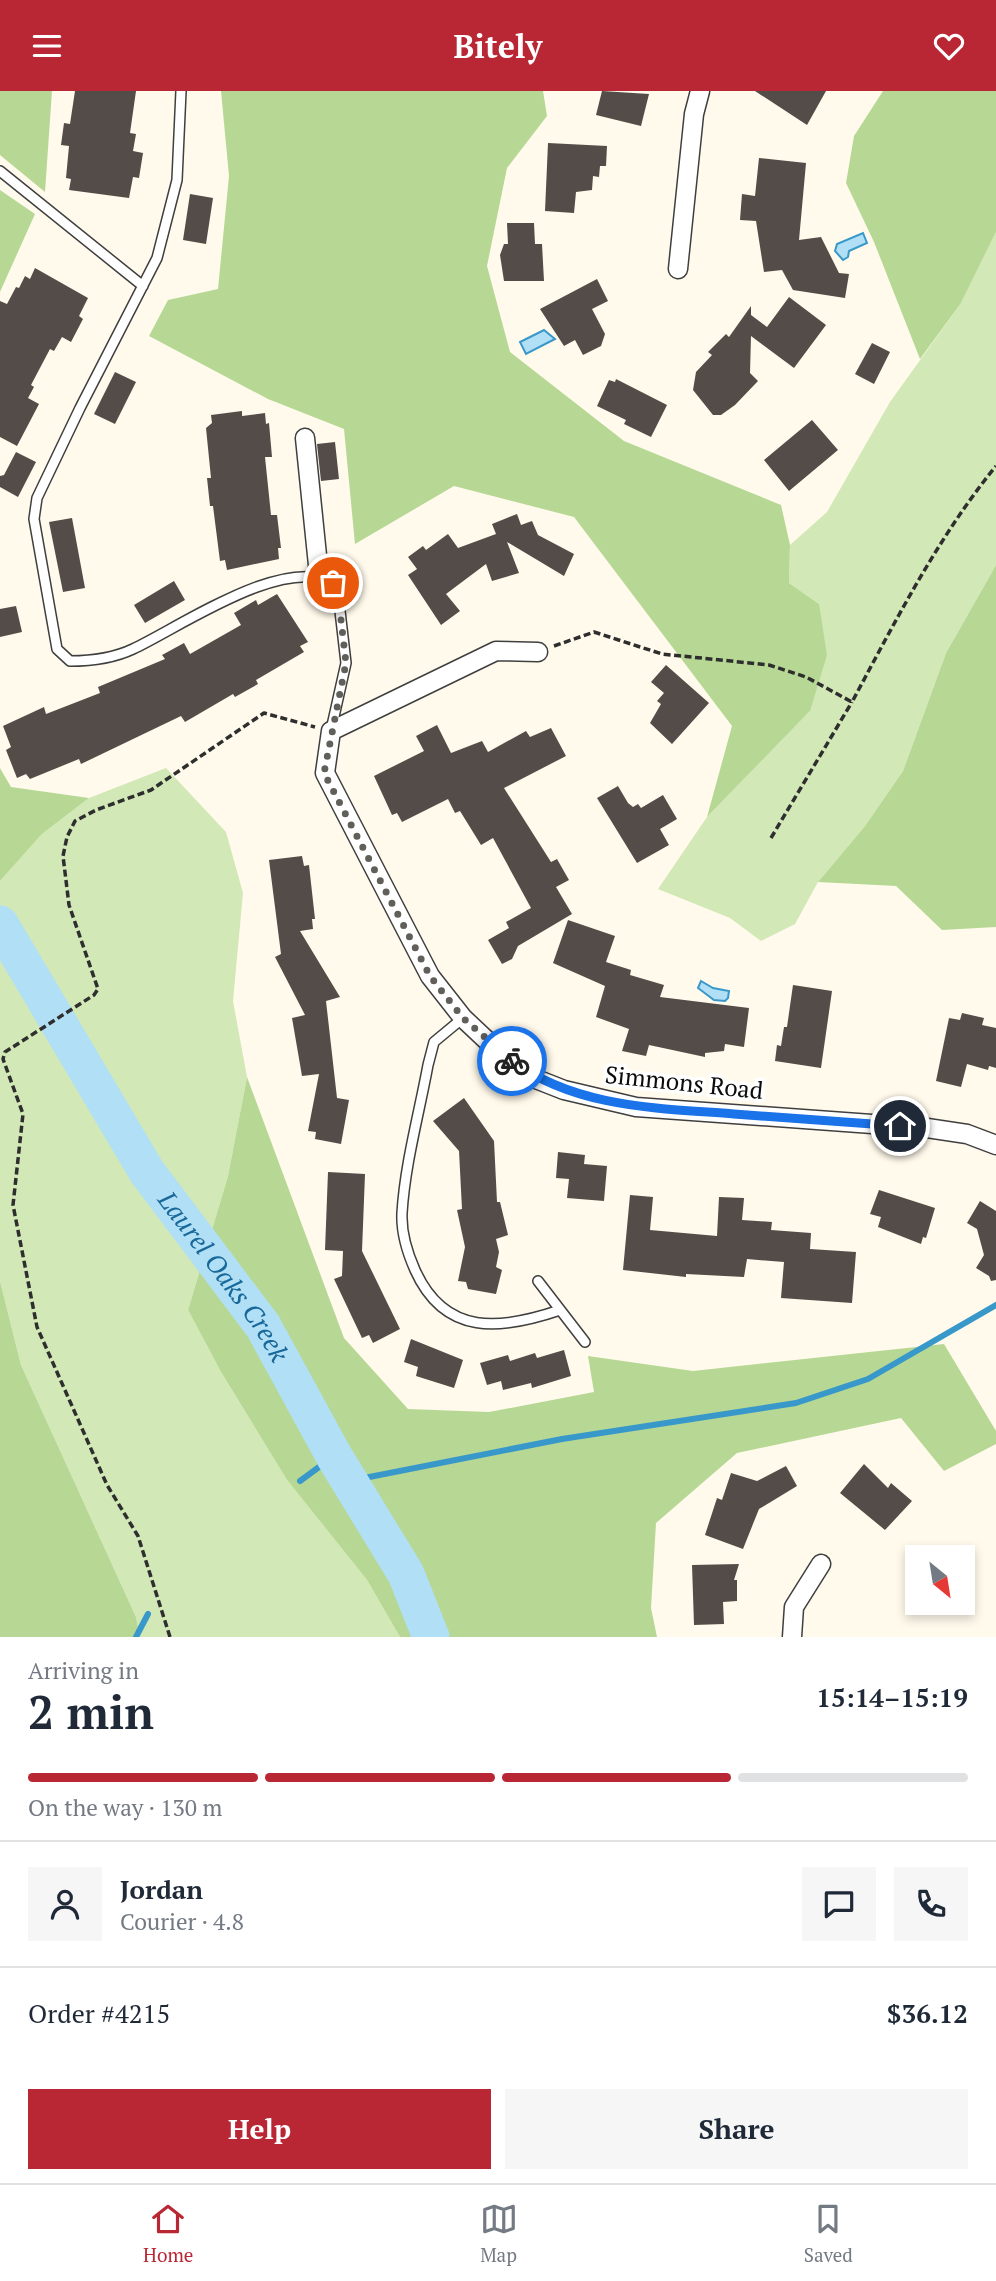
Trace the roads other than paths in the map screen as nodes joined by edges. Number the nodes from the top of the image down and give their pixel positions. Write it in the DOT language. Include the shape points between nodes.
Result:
graph roads {
  1 [pos="181,91"];
  2 [pos="700,91"];
  3 [pos="0,171"];
  4 [pos="678,269"];
  5 [pos="143,286"];
  6 [pos="305,438"];
  7 [pos="319,575"];
  8 [pos="538,652"];
  9 [pos="331,731"];
  10 [pos="463,1018"];
  11 [pos="996,1145"];
  12 [pos="538,1281"];
  13 [pos="561,1310"];
  14 [pos="585,1342"];
  15 [pos="821,1564"];
  16 [pos="792,1637"];
  1 -- 5 [label="lane" via="177,180 157,258"];
  2 -- 4 [label="street"];
  3 -- 5 [label="lane"];
  5 -- 7 [label="lane" via="37,498 33,519 57,649 70,661 91,661 131,650 243,590"];
  6 -- 7 [label="street"];
  7 -- 9 [label="lane" via="333,583 346,663"];
  8 -- 9 [label="street" via="496,651"];
  9 -- 10 [label="street, Simmons Road" via="324,773 430,976"];
  10 -- 11 [label="street, Simmons Road" via="536,1079 596,1098 636,1107 927,1128 967,1134"];
  10 -- 13 [label="lane" via="434,1042 428,1065 402,1214 405,1247 422,1286 440,1306 467,1321 492,1326 521,1324"];
  12 -- 13 [label="lane"];
  13 -- 14 [label="lane"];
  15 -- 16 [label="street" via="794,1608"];
}
